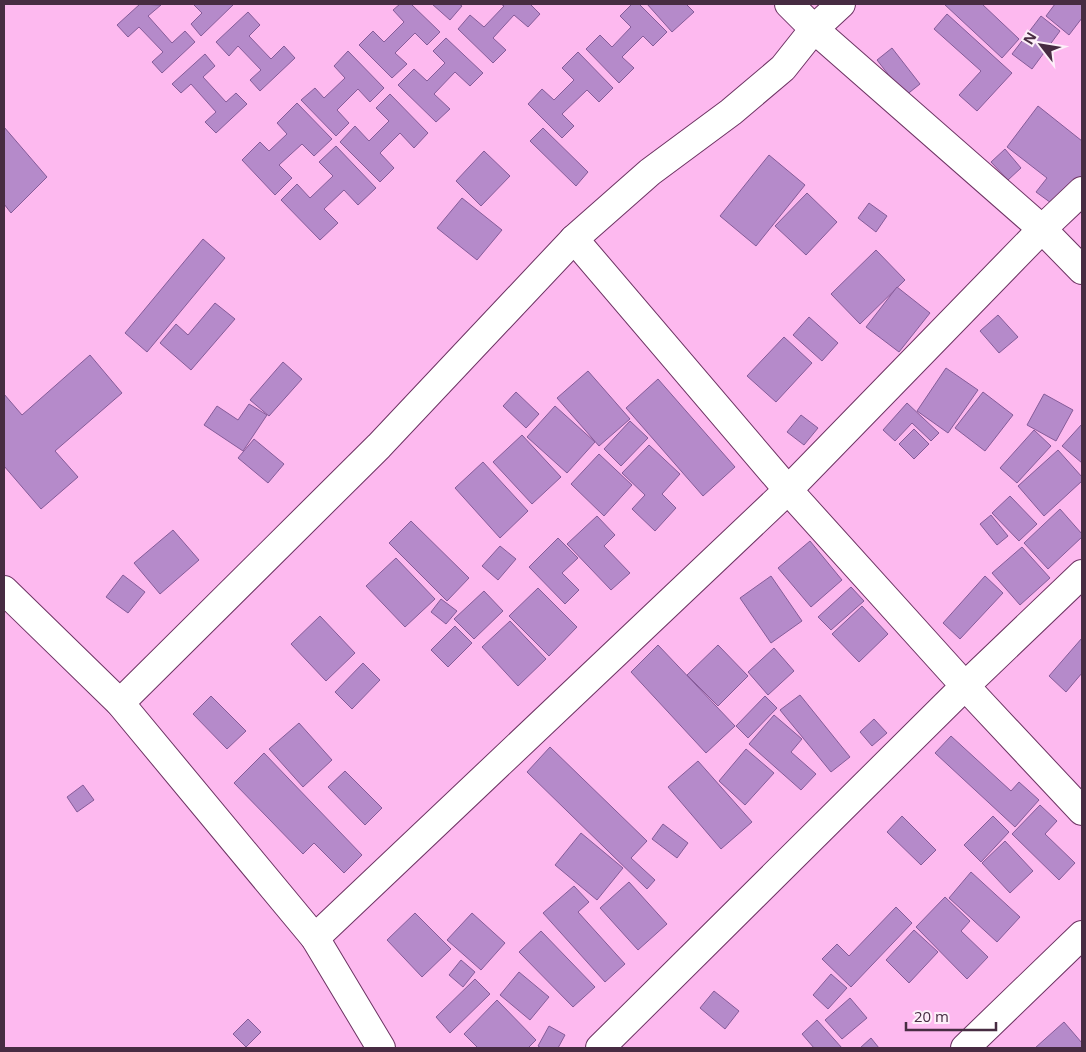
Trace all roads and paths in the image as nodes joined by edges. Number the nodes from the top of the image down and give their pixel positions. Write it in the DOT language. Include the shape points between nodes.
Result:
graph roads {
  1 [pos="789,4"];
  2 [pos="841,4"];
  3 [pos="814,29"];
  4 [pos="1082,191"];
  5 [pos="1042,230"];
  6 [pos="574,239"];
  7 [pos="1082,270"];
  8 [pos="788,490"];
  9 [pos="1082,574"];
  10 [pos="4,590"];
  11 [pos="965,686"];
  12 [pos="120,703"];
  13 [pos="1082,811"];
  14 [pos="1082,935"];
  15 [pos="315,938"];
  16 [pos="381,1048"];
  17 [pos="600,1048"];
  18 [pos="965,1048"];
  1 -- 3 [label="street"];
  2 -- 3 [label="street"];
  3 -- 5 [label="street"];
  3 -- 6 [label="street" via="783,68 731,112 650,172"];
  4 -- 5 [label="street"];
  5 -- 7 [label="street"];
  5 -- 8 [label="street"];
  6 -- 8 [label="street"];
  6 -- 12 [label="street" via="378,446"];
  8 -- 11 [label="street"];
  8 -- 15 [label="street"];
  9 -- 11 [label="street"];
  10 -- 12 [label="street"];
  11 -- 13 [label="street"];
  11 -- 17 [label="street"];
  12 -- 15 [label="street"];
  14 -- 18 [label="street"];
  15 -- 16 [label="street"];
}
